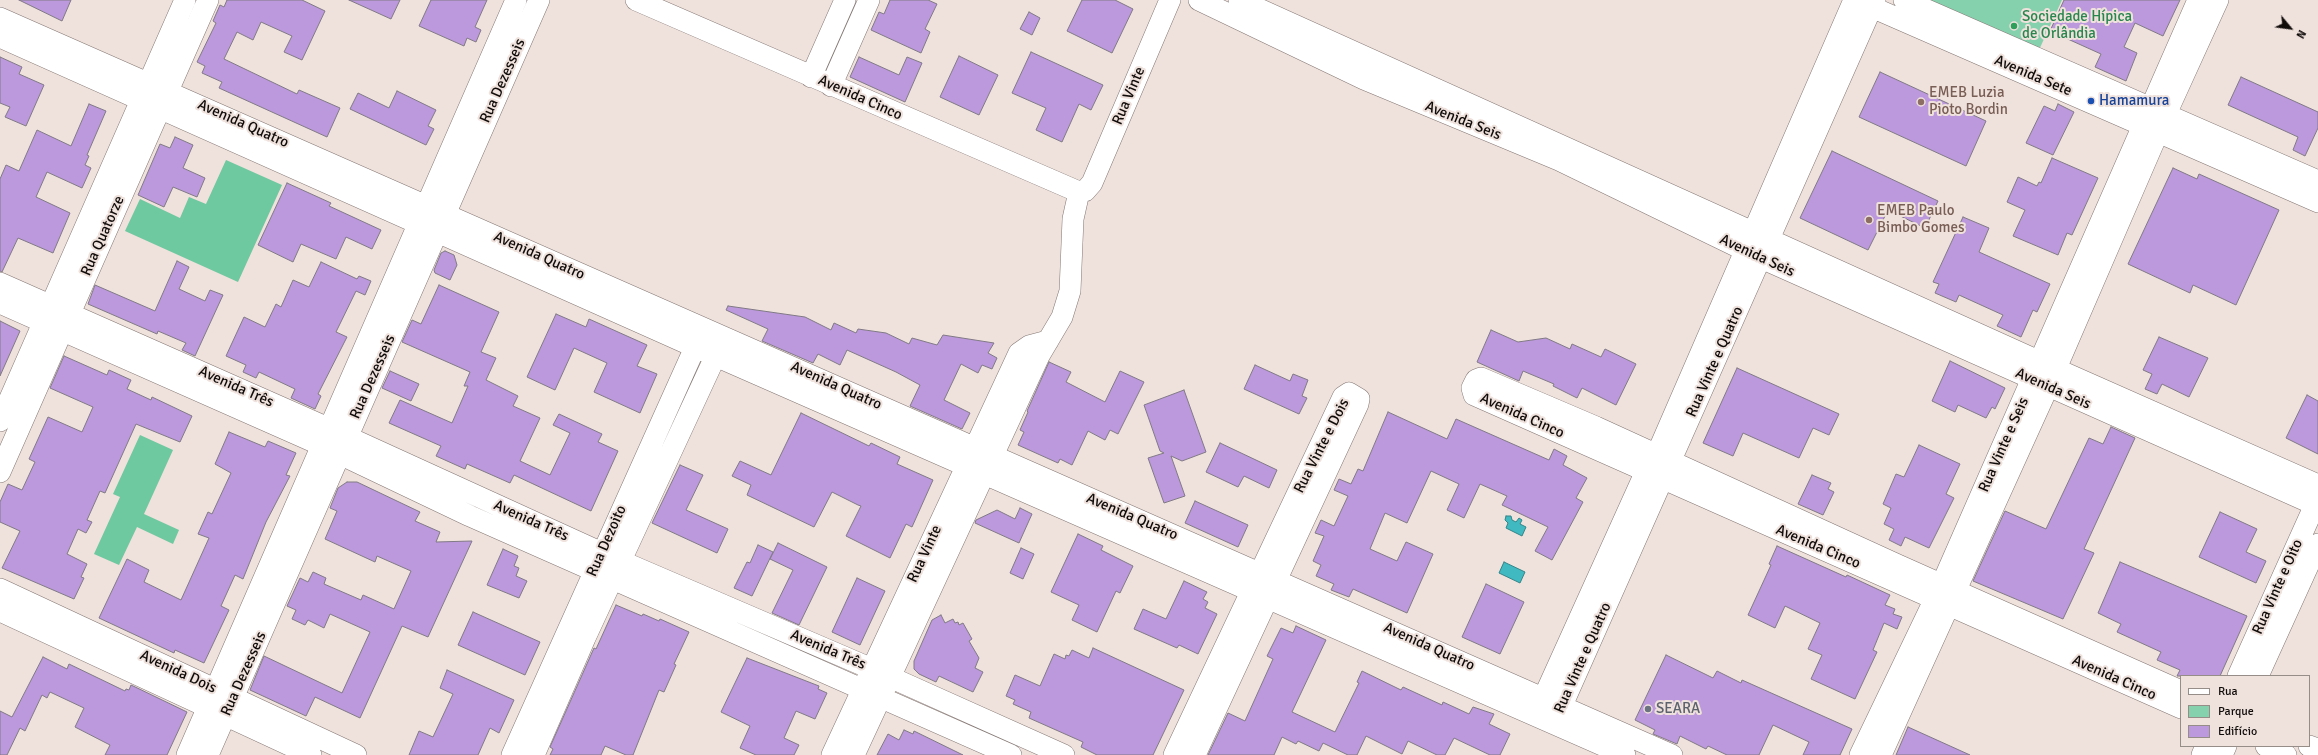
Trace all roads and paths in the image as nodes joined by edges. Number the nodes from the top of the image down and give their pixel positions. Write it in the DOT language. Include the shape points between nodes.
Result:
graph roads {
  1 [pos="185,0"];
  2 [pos="208,0"];
  3 [pos="516,0"];
  4 [pos="539,0"];
  5 [pos="636,0"];
  6 [pos="845,0"];
  7 [pos="869,0"];
  8 [pos="1170,0"];
  9 [pos="1199,0"];
  10 [pos="1239,0"];
  11 [pos="1904,0"];
  12 [pos="2198,0"];
  13 [pos="2218,0"];
  14 [pos="1865,2"];
  15 [pos="0,18"];
  16 [pos="0,37"];
  17 [pos="811,77"];
  18 [pos="831,86"];
  19 [pos="145,91"];
  20 [pos="164,100"];
  21 [pos="2155,119"];
  22 [pos="2318,181"];
  23 [pos="1082,191"];
  24 [pos="2318,202"];
  25 [pos="422,214"];
  26 [pos="441,222"];
  27 [pos="1761,235"];
  28 [pos="1753,255"];
  29 [pos="0,283"];
  30 [pos="0,303"];
  31 [pos="46,313"];
  32 [pos="65,322"];
  33 [pos="704,328"];
  34 [pos="720,346"];
  35 [pos="695,347"];
  36 [pos="2044,374"];
  37 [pos="0,421"];
  38 [pos="334,441"];
  39 [pos="979,461"];
  40 [pos="1659,466"];
  41 [pos="0,472"];
  42 [pos="2318,485"];
  43 [pos="2317,503"];
  44 [pos="2318,544"];
  45 [pos="607,566"];
  46 [pos="1264,586"];
  47 [pos="0,589"];
  48 [pos="1945,594"];
  49 [pos="0,611"];
  50 [pos="881,673"];
  51 [pos="2238,675"];
  52 [pos="2258,675"];
  53 [pos="2180,691"];
  54 [pos="872,693"];
  55 [pos="221,702"];
  56 [pos="2180,708"];
  57 [pos="1548,710"];
  58 [pos="2268,747"];
  59 [pos="187,755"];
  60 [pos="208,755"];
  61 [pos="311,755"];
  62 [pos="356,755"];
  63 [pos="512,755"];
  64 [pos="534,755"];
  65 [pos="832,755"];
  66 [pos="854,755"];
  67 [pos="1011,755"];
  68 [pos="1064,755"];
  69 [pos="1174,755"];
  70 [pos="1195,755"];
  71 [pos="1624,755"];
  72 [pos="1672,755"];
  73 [pos="1860,755"];
  74 [pos="1881,755"];
  75 [pos="2286,755"];
  1 -- 19 [label="street, Rua Quatorze"];
  2 -- 20 [label="street, Rua Quatorze"];
  3 -- 25 [label="street, Rua Dezesseis"];
  4 -- 26 [label="street, Rua Dezesseis"];
  5 -- 17 [label="street, Avenida Cinco"];
  6 -- 17 [label="street"];
  7 -- 18 [label="street"];
  8 -- 23 [label="street, Rua Vinte" via="1092,183"];
  9 -- 28 [label="street, Avenida Seis" via="1364,79 1559,160"];
  10 -- 27 [label="street, Avenida Seis"];
  11 -- 21 [label="street, Avenida Sete"];
  12 -- 21 [label="street, Rua Vinte e Seis"];
  13 -- 21 [label="street, Rua Vinte e Seis"];
  14 -- 21 [label="street, Avenida Sete"];
  14 -- 27 [label="street, Rua Vinte e Quatro"];
  15 -- 19 [label="street, Avenida Quatro"];
  16 -- 19 [label="street, Avenida Quatro"];
  17 -- 18 [label="street, Avenida Cinco"];
  18 -- 23 [label="street, Avenida Cinco"];
  19 -- 20 [label="street, Avenida Quatro"];
  19 -- 31 [label="street, Rua Quatorze"];
  20 -- 25 [label="street, Avenida Quatro"];
  20 -- 32 [label="street, Rua Quatorze"];
  21 -- 22 [label="street, Avenida Sete"];
  21 -- 24 [label="street, Avenida Sete"];
  21 -- 36 [label="street, Rua Vinte e Seis"];
  23 -- 39 [label="street, Rua Vinte" via="1073,220 1070,291 1062,317 1035,350"];
  25 -- 26 [label="street, Avenida Quatro"];
  25 -- 38 [label="street, Rua Dezesseis"];
  26 -- 33 [label="street, Avenida Quatro"];
  26 -- 35 [label="street, Avenida Quatro"];
  26 -- 38 [label="street, Rua Dezesseis"];
  27 -- 28 [label="street, Rua Vinte e Quatro"];
  27 -- 36 [label="street, Avenida Seis"];
  28 -- 36 [label="street, Avenida Seis"];
  28 -- 40 [label="street, Rua Vinte e Quatro"];
  29 -- 31 [label="street, Avenida Três"];
  30 -- 31 [label="street, Avenida Três"];
  31 -- 32 [label="street, Avenida Três"];
  31 -- 37 [label="street, Rua Quatorze"];
  32 -- 38 [label="street, Avenida Três"];
  32 -- 41 [label="street, Rua Quatorze"];
  33 -- 34 [label="street, Avenida Quatro"];
  33 -- 35 [label="street, Rua Dezoito"];
  34 -- 35 [label="street, Avenida Quatro"];
  34 -- 39 [label="street, Avenida Quatro"];
  34 -- 45 [label="street, Rua Dezoito"];
  35 -- 45 [label="street, Rua Dezoito"];
  36 -- 42 [label="street, Avenida Seis"];
  36 -- 43 [label="street, Avenida Seis"];
  36 -- 48 [label="street, Rua Vinte e Seis"];
  38 -- 45 [label="street, Avenida Três" via="470,516"];
  38 -- 55 [label="street, Rua Dezesseis"];
  39 -- 46 [label="street, Avenida Quatro"];
  39 -- 50 [label="street, Rua Vinte"];
  40 -- 40 [label="street, Avenida Cinco" via="1474,395 1472,391 1475,382 1481,378"];
  40 -- 48 [label="street, Avenida Cinco"];
  40 -- 57 [label="street, Rua Vinte e Quatro"];
  43 -- 51 [label="street, Rua Vinte e Oito"];
  44 -- 52 [label="street, Rua Vinte e Oito"];
  45 -- 50 [label="street, Avenida Três"];
  45 -- 54 [label="street, Avenida Três"];
  45 -- 63 [label="street, Rua Dezoito"];
  45 -- 64 [label="street, Rua Dezoito"];
  46 -- 46 [label="street, Rua Vinte e Dois" via="1358,404 1359,399 1349,393 1343,397"];
  46 -- 57 [label="street, Avenida Quatro"];
  46 -- 69 [label="street, Rua Vinte e Dois"];
  46 -- 70 [label="street, Rua Vinte e Dois"];
  47 -- 55 [label="street, Avenida Dois"];
  48 -- 53 [label="street, Avenida Cinco"];
  48 -- 56 [label="street, Avenida Cinco"];
  48 -- 73 [label="street, Rua Vinte e Seis"];
  48 -- 74 [label="street, Rua Vinte e Seis"];
  49 -- 55 [label="street, Avenida Dois"];
  50 -- 54 [label="street, Rua Vinte"];
  50 -- 68 [label="street, Avenida Três"];
  54 -- 65 [label="street, Rua Vinte"];
  54 -- 66 [label="street, Rua Vinte"];
  54 -- 67 [label="street, Avenida Três"];
  55 -- 59 [label="street, Rua Dezesseis"];
  55 -- 60 [label="street, Rua Dezesseis"];
  55 -- 61 [label="street, Avenida Dois"];
  55 -- 62 [label="street, Avenida Dois"];
  57 -- 71 [label="street, Avenida Quatro"];
  57 -- 72 [label="street, Avenida Quatro"];
  58 -- 75 [label="street"];
}
